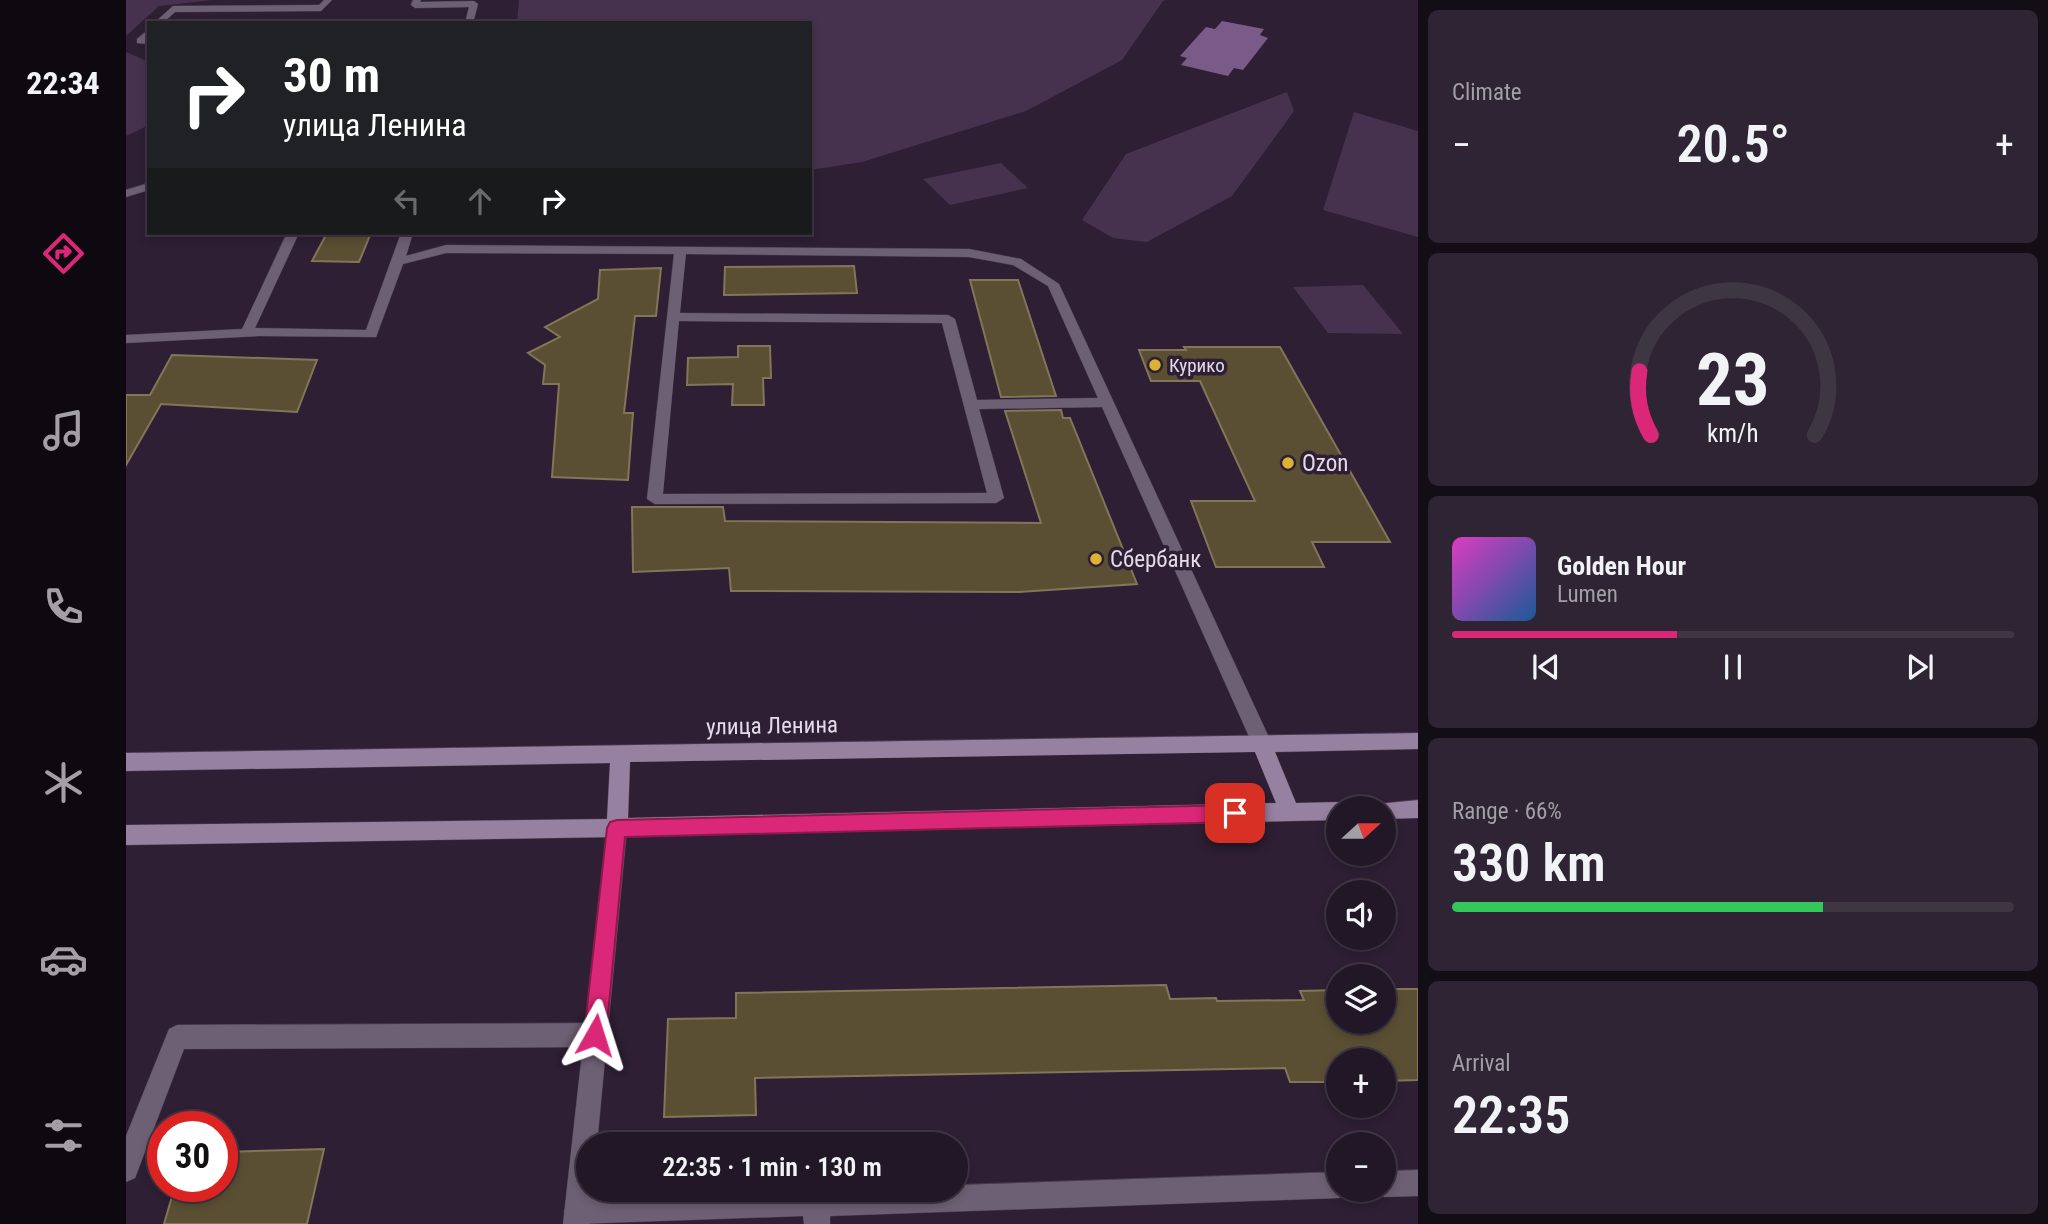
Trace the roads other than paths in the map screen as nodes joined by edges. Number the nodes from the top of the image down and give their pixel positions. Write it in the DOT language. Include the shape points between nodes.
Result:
graph roads {
  1 [pos="328,0"];
  2 [pos="417,0"];
  3 [pos="161,21"];
  4 [pos="470,21"];
  5 [pos="147,187"];
  6 [pos="126,194"];
  7 [pos="292,235"];
  8 [pos="406,235"];
  9 [pos="680,250"];
  10 [pos="398,262"];
  11 [pos="674,317"];
  12 [pos="247,332"];
  13 [pos="126,339"];
  14 [pos="1108,402"];
  15 [pos="971,405"];
  16 [pos="1418,741"];
  17 [pos="1262,744"];
  18 [pos="620,753"];
  19 [pos="126,762"];
  20 [pos="1418,809"];
  21 [pos="1396,810"];
  22 [pos="1326,811"];
  23 [pos="1290,812"];
  24 [pos="617,828"];
  25 [pos="126,835"];
  26 [pos="595,1035"];
  27 [pos="126,1169"];
  28 [pos="1418,1183"];
  29 [pos="1396,1184"];
  30 [pos="1326,1186"];
  31 [pos="816,1214"];
  32 [pos="577,1217"];
  1 -- 3 [label="street" via="321,8 173,9"];
  2 -- 4 [label="street" via="415,5 474,4"];
  5 -- 6 [label="street"];
  7 -- 12 [label="street"];
  8 -- 10 [label="street"];
  9 -- 10 [label="street" via="446,249"];
  9 -- 11 [label="street"];
  9 -- 14 [label="street" via="969,253 1017,262 1053,284"];
  10 -- 12 [label="street" via="370,334"];
  11 -- 15 [label="street" via="948,319"];
  11 -- 15 [label="street" via="655,499 996,498"];
  12 -- 13 [label="street"];
  14 -- 15 [label="street"];
  14 -- 17 [label="street"];
  16 -- 17 [label="main road, улица Ленина"];
  17 -- 18 [label="main road, улица Ленина"];
  17 -- 23 [label="main road"];
  18 -- 19 [label="main road, улица Ленина"];
  18 -- 24 [label="main road"];
  20 -- 21 [label="main road"];
  22 -- 23 [label="main road"];
  23 -- 24 [label="main road"];
  24 -- 25 [label="main road"];
  24 -- 26 [label="street"];
  26 -- 27 [label="street" via="177,1037"];
  26 -- 32 [label="street"];
  28 -- 29 [label="street"];
  30 -- 31 [label="street"];
  31 -- 32 [label="street"];
}
